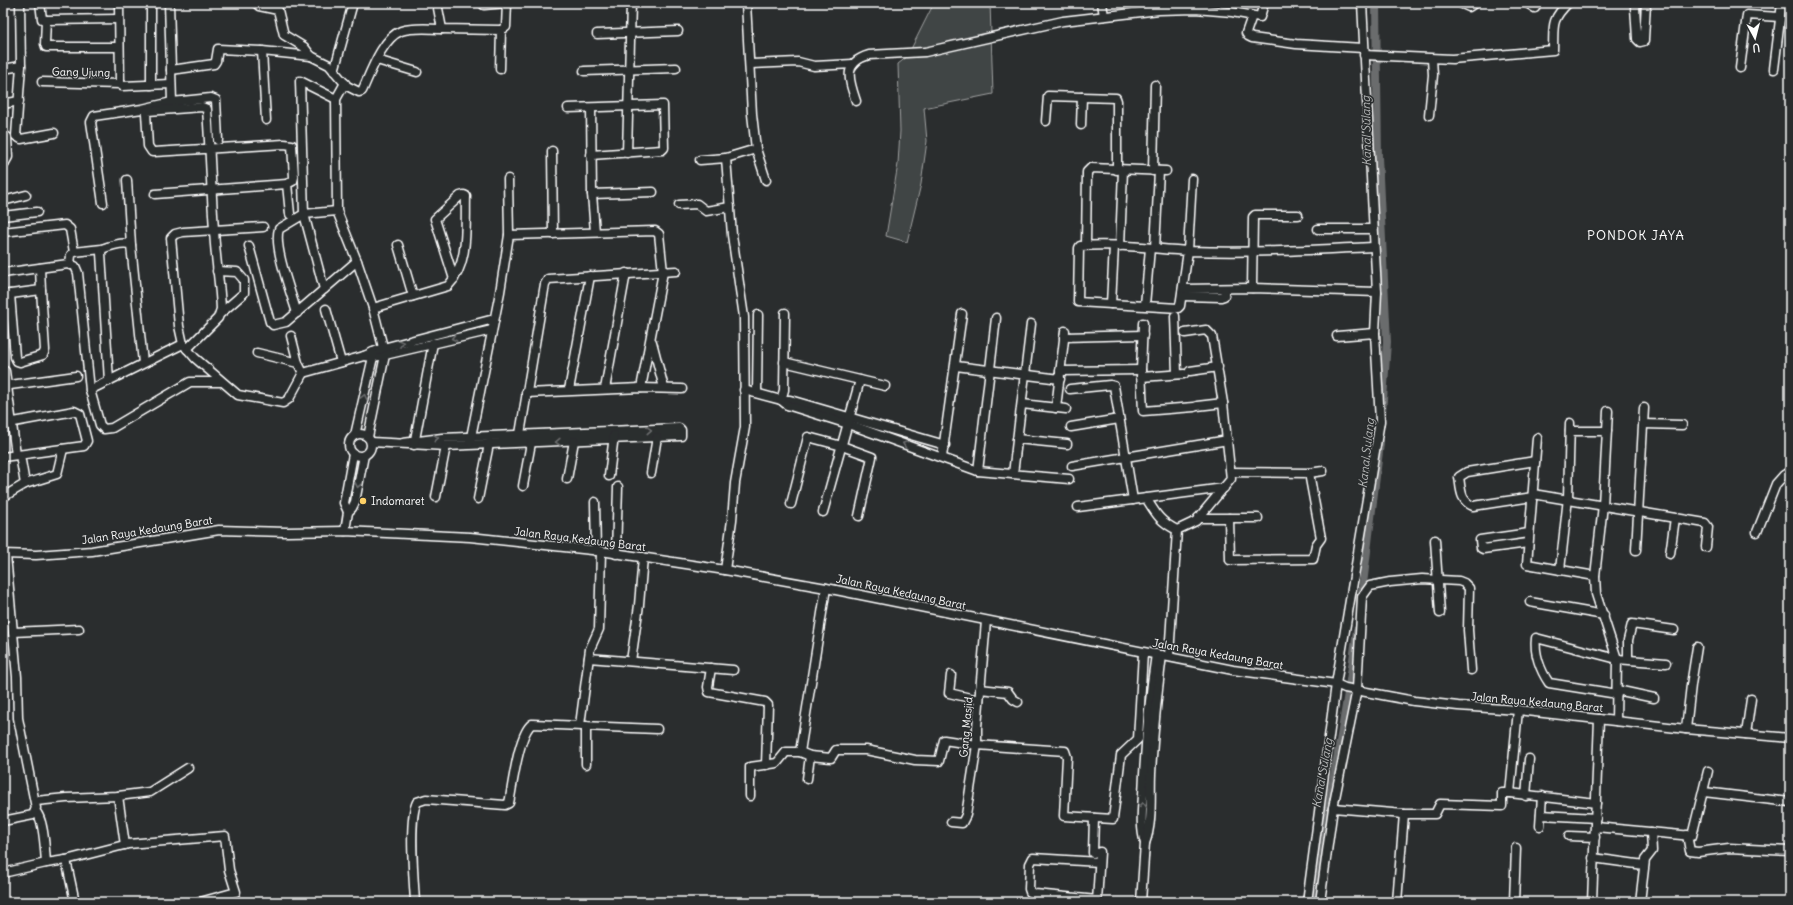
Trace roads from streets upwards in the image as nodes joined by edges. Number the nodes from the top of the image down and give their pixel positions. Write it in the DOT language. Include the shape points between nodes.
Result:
graph roads {
  1 [pos="20,3"];
  2 [pos="40,3"];
  3 [pos="119,3"];
  4 [pos="150,3"];
  5 [pos="169,3"];
  6 [pos="256,3"];
  7 [pos="353,3"];
  8 [pos="437,3"];
  9 [pos="507,3"];
  10 [pos="631,3"];
  11 [pos="746,3"];
  12 [pos="1102,3"];
  13 [pos="1264,3"];
  14 [pos="1362,3"];
  15 [pos="1460,3"];
  16 [pos="1475,3"];
  17 [pos="1527,3"];
  18 [pos="1568,3"];
  19 [pos="1637,3"];
  20 [pos="1646,3"];
  21 [pos="1782,3"];
  22 [pos="484,5"];
  23 [pos="1195,6"];
  24 [pos="1535,8"];
  25 [pos="1104,16"];
  26 [pos="1252,16"];
  27 [pos="1780,17"];
  28 [pos="119,19"];
  29 [pos="46,20"];
  30 [pos="442,29"];
  31 [pos="501,30"];
  32 [pos="678,31"];
  33 [pos="631,33"];
  34 [pos="597,34"];
  35 [pos="119,47"];
  36 [pos="262,51"];
  37 [pos="1365,52"];
  38 [pos="311,56"];
  39 [pos="1432,59"];
  40 [pos="377,60"];
  41 [pos="751,64"];
  42 [pos="853,64"];
  43 [pos="21,66"];
  44 [pos="3,68"];
  45 [pos="676,68"];
  46 [pos="1740,68"];
  47 [pos="500,69"];
  48 [pos="630,69"];
  49 [pos="1774,69"];
  50 [pos="170,70"];
  51 [pos="334,71"];
  52 [pos="584,71"];
  53 [pos="417,72"];
  54 [pos="42,82"];
  55 [pos="345,83"];
  56 [pos="120,84"];
  57 [pos="171,84"];
  58 [pos="151,85"];
  59 [pos="1155,85"];
  60 [pos="1082,97"];
  61 [pos="336,99"];
  62 [pos="856,101"];
  63 [pos="19,102"];
  64 [pos="172,102"];
  65 [pos="3,104"];
  66 [pos="629,106"];
  67 [pos="568,108"];
  68 [pos="591,108"];
  69 [pos="1429,115"];
  70 [pos="266,120"];
  71 [pos="1046,121"];
  72 [pos="1081,125"];
  73 [pos="54,133"];
  74 [pos="16,136"];
  75 [pos="5,137"];
  76 [pos="218,140"];
  77 [pos="210,149"];
  78 [pos="756,150"];
  79 [pos="552,151"];
  80 [pos="627,153"];
  81 [pos="591,155"];
  82 [pos="726,158"];
  83 [pos="700,160"];
  84 [pos="3,166"];
  85 [pos="1120,170"];
  86 [pos="1159,171"];
  87 [pos="508,179"];
  88 [pos="1192,179"];
  89 [pos="127,180"];
  90 [pos="766,180"];
  91 [pos="287,184"];
  92 [pos="212,189"];
  93 [pos="653,192"];
  94 [pos="155,194"];
  95 [pos="592,194"];
  96 [pos="26,195"];
  97 [pos="3,201"];
  98 [pos="103,203"];
  99 [pos="679,205"];
  100 [pos="730,207"];
  101 [pos="337,211"];
  102 [pos="37,212"];
  103 [pos="290,214"];
  104 [pos="304,214"];
  105 [pos="1298,215"];
  106 [pos="4,216"];
  107 [pos="263,227"];
  108 [pos="1373,228"];
  109 [pos="214,230"];
  110 [pos="1318,230"];
  111 [pos="3,232"];
  112 [pos="595,232"];
  113 [pos="553,234"];
  114 [pos="509,235"];
  115 [pos="131,245"];
  116 [pos="398,245"];
  117 [pos="249,246"];
  118 [pos="1086,246"];
  119 [pos="1117,246"];
  120 [pos="1373,247"];
  121 [pos="1153,248"];
  122 [pos="102,249"];
  123 [pos="1188,250"];
  124 [pos="74,252"];
  125 [pos="1253,252"];
  126 [pos="357,261"];
  127 [pos="70,265"];
  128 [pos="40,268"];
  129 [pos="218,271"];
  130 [pos="676,271"];
  131 [pos="664,272"];
  132 [pos="3,273"];
  133 [pos="626,273"];
  134 [pos="590,276"];
  135 [pos="454,279"];
  136 [pos="1252,288"];
  137 [pos="324,289"];
  138 [pos="41,290"];
  139 [pos="1183,292"];
  140 [pos="1376,292"];
  141 [pos="6,295"];
  142 [pos="413,296"];
  143 [pos="1111,304"];
  144 [pos="1145,306"];
  145 [pos="373,308"];
  146 [pos="326,309"];
  147 [pos="221,313"];
  148 [pos="297,313"];
  149 [pos="785,313"];
  150 [pos="962,314"];
  151 [pos="758,315"];
  152 [pos="1175,316"];
  153 [pos="996,318"];
  154 [pos="494,319"];
  155 [pos="1143,323"];
  156 [pos="1031,324"];
  157 [pos="492,330"];
  158 [pos="1185,333"];
  159 [pos="1374,333"];
  160 [pos="1143,335"];
  161 [pos="291,336"];
  162 [pos="1337,336"];
  163 [pos="651,339"];
  164 [pos="433,343"];
  165 [pos="185,346"];
  166 [pos="384,351"];
  167 [pos="257,353"];
  168 [pos="373,354"];
  169 [pos="340,362"];
  170 [pos="784,362"];
  171 [pos="143,363"];
  172 [pos="298,363"];
  173 [pos="956,366"];
  174 [pos="1218,367"];
  175 [pos="990,370"];
  176 [pos="5,371"];
  177 [pos="370,372"];
  178 [pos="381,372"];
  179 [pos="303,373"];
  180 [pos="1184,373"];
  181 [pos="1025,374"];
  182 [pos="1141,374"];
  183 [pos="1060,375"];
  184 [pos="76,376"];
  185 [pos="109,380"];
  186 [pos="860,380"];
  187 [pos="4,386"];
  188 [pos="226,386"];
  189 [pos="885,386"];
  190 [pos="641,388"];
  191 [pos="664,388"];
  192 [pos="682,388"];
  193 [pos="605,389"];
  194 [pos="1070,389"];
  195 [pos="90,390"];
  196 [pos="569,390"];
  197 [pos="744,390"];
  198 [pos="526,393"];
  199 [pos="757,394"];
  200 [pos="781,400"];
  201 [pos="1223,403"];
  202 [pos="1022,404"];
  203 [pos="1056,408"];
  204 [pos="1644,408"];
  205 [pos="1066,409"];
  206 [pos="1608,411"];
  207 [pos="1119,419"];
  208 [pos="849,421"];
  209 [pos="7,423"];
  210 [pos="1644,424"];
  211 [pos="1682,425"];
  212 [pos="1071,427"];
  213 [pos="1607,431"];
  214 [pos="355,435"];
  215 [pos="614,436"];
  216 [pos="657,437"];
  217 [pos="1537,438"];
  218 [pos="1018,439"];
  219 [pos="369,440"];
  220 [pos="519,440"];
  221 [pos="1228,440"];
  222 [pos="470,441"];
  223 [pos="574,441"];
  224 [pos="414,443"];
  225 [pos="531,443"];
  226 [pos="489,444"];
  227 [pos="1067,444"];
  228 [pos="945,445"];
  229 [pos="446,446"];
  230 [pos="842,446"];
  231 [pos="63,449"];
  232 [pos="353,454"];
  233 [pos="18,455"];
  234 [pos="364,456"];
  235 [pos="1125,456"];
  236 [pos="3,457"];
  237 [pos="942,457"];
  238 [pos="1536,461"];
  239 [pos="1072,466"];
  240 [pos="978,471"];
  241 [pos="1323,471"];
  242 [pos="1790,471"];
  243 [pos="1231,472"];
  244 [pos="651,473"];
  245 [pos="1309,473"];
  246 [pos="1013,474"];
  247 [pos="609,476"];
  248 [pos="567,478"];
  249 [pos="1069,479"];
  250 [pos="25,484"];
  251 [pos="523,486"];
  252 [pos="618,487"];
  253 [pos="1224,488"];
  254 [pos="1533,495"];
  255 [pos="4,496"];
  256 [pos="436,497"];
  257 [pos="1146,498"];
  258 [pos="1568,498"];
  259 [pos="478,499"];
  260 [pos="1133,500"];
  261 [pos="594,502"];
  262 [pos="791,504"];
  263 [pos="1603,506"];
  264 [pos="1078,507"];
  265 [pos="348,512"];
  266 [pos="823,512"];
  267 [pos="1639,513"];
  268 [pos="859,516"];
  269 [pos="1198,518"];
  270 [pos="1229,518"];
  271 [pos="1258,518"];
  272 [pos="1675,518"];
  273 [pos="1177,530"];
  274 [pos="344,531"];
  275 [pos="1757,532"];
  276 [pos="1529,533"];
  277 [pos="1435,540"];
  278 [pos="1528,543"];
  279 [pos="1706,547"];
  280 [pos="1636,550"];
  281 [pos="598,551"];
  282 [pos="4,554"];
  283 [pos="616,554"];
  284 [pos="1670,554"];
  285 [pos="643,557"];
  286 [pos="725,570"];
  287 [pos="1560,570"];
  288 [pos="1595,576"];
  289 [pos="1438,580"];
  290 [pos="826,588"];
  291 [pos="1530,602"];
  292 [pos="1440,613"];
  293 [pos="1604,615"];
  294 [pos="986,620"];
  295 [pos="79,629"];
  296 [pos="1674,630"];
  297 [pos="13,632"];
  298 [pos="1697,646"];
  299 [pos="1143,652"];
  300 [pos="1162,655"];
  301 [pos="589,658"];
  302 [pos="1617,659"];
  303 [pos="1628,659"];
  304 [pos="631,661"];
  305 [pos="1666,663"];
  306 [pos="711,668"];
  307 [pos="733,670"];
  308 [pos="1471,670"];
  309 [pos="951,675"];
  310 [pos="1336,684"];
  311 [pos="1352,688"];
  312 [pos="980,689"];
  313 [pos="1617,692"];
  314 [pos="1654,698"];
  315 [pos="1750,699"];
  316 [pos="979,700"];
  317 [pos="1018,702"];
  318 [pos="1518,710"];
  319 [pos="1599,719"];
  320 [pos="1616,721"];
  321 [pos="583,725"];
  322 [pos="657,729"];
  323 [pos="1686,729"];
  324 [pos="1746,734"];
  325 [pos="1790,738"];
  326 [pos="977,745"];
  327 [pos="800,752"];
  328 [pos="810,756"];
  329 [pos="1529,759"];
  330 [pos="586,764"];
  331 [pos="766,765"];
  332 [pos="188,768"];
  333 [pos="1708,771"];
  334 [pos="807,780"];
  335 [pos="1704,792"];
  336 [pos="1510,793"];
  337 [pos="118,796"];
  338 [pos="750,796"];
  339 [pos="1526,796"];
  340 [pos="1542,796"];
  341 [pos="36,801"];
  342 [pos="1790,802"];
  343 [pos="1596,803"];
  344 [pos="1333,808"];
  345 [pos="35,811"];
  346 [pos="1404,814"];
  347 [pos="1541,815"];
  348 [pos="1094,818"];
  349 [pos="1596,818"];
  350 [pos="3,821"];
  351 [pos="951,822"];
  352 [pos="1540,826"];
  353 [pos="1596,827"];
  354 [pos="1651,832"];
  355 [pos="1687,835"];
  356 [pos="1569,836"];
  357 [pos="1595,837"];
  358 [pos="125,845"];
  359 [pos="1516,848"];
  360 [pos="1790,851"];
  361 [pos="1593,858"];
  362 [pos="66,860"];
  363 [pos="1099,862"];
  364 [pos="46,863"];
  365 [pos="1644,865"];
  366 [pos="3,873"];
  367 [pos="1097,901"];
  368 [pos="75,902"];
  369 [pos="202,902"];
  370 [pos="415,902"];
  371 [pos="1141,902"];
  372 [pos="1306,902"];
  373 [pos="1320,902"];
  374 [pos="1396,902"];
  375 [pos="1514,902"];
  376 [pos="1592,902"];
  377 [pos="1640,902"];
  1 -- 43 [label="street"];
  2 -- 29 [label="street" via="42,19"];
  3 -- 28 [label="street"];
  4 -- 58 [label="street"];
  5 -- 50 [label="street"];
  6 -- 38 [label="street" via="278,10 284,35 304,47"];
  7 -- 51 [label="street"];
  8 -- 30 [label="street"];
  9 -- 22 [label="street"];
  9 -- 31 [label="street" via="506,27"];
  10 -- 33 [label="street"];
  11 -- 41 [label="street"];
  12 -- 25 [label="street"];
  13 -- 26 [label="street" via="1260,17"];
  14 -- 37 [label="street"];
  15 -- 16 [label="street" via="1468,7"];
  17 -- 24 [label="street"];
  18 -- 39 [label="street" via="1554,19 1552,50"];
  19 -- 20 [label="street" via="1637,39 1640,42 1644,41"];
  21 -- 27 [label="street"];
  23 -- 25 [label="street"];
  23 -- 26 [label="street"];
  25 -- 42 [label="street" via="1063,21 925,52 869,55"];
  26 -- 37 [label="street" via="1246,33 1252,38"];
  27 -- 46 [label="street" via="1747,15"];
  27 -- 49 [label="street"];
  28 -- 29 [label="street"];
  28 -- 35 [label="street"];
  29 -- 35 [label="street" via="46,47"];
  30 -- 31 [label="street"];
  30 -- 40 [label="street" via="402,31 393,35"];
  31 -- 47 [label="street"];
  32 -- 33 [label="street"];
  33 -- 34 [label="street"];
  33 -- 48 [label="street"];
  35 -- 56 [label="street"];
  36 -- 38 [label="street"];
  36 -- 50 [label="street" via="218,49 214,64"];
  36 -- 70 [label="street"];
  37 -- 39 [label="street"];
  37 -- 108 [label="street"];
  38 -- 51 [label="street" via="329,65"];
  39 -- 69 [label="street"];
  40 -- 53 [label="street"];
  40 -- 55 [label="street" via="362,91 359,92"];
  41 -- 42 [label="street"];
  41 -- 78 [label="street"];
  42 -- 62 [label="street" via="849,73"];
  43 -- 44 [label="street"];
  43 -- 63 [label="street"];
  45 -- 48 [label="street"];
  48 -- 52 [label="street"];
  48 -- 66 [label="street"];
  50 -- 57 [label="street"];
  51 -- 55 [label="street"];
  54 -- 56 [label="street, Gang Ujung"];
  55 -- 61 [label="street"];
  56 -- 58 [label="street, Gang Ujung"];
  57 -- 58 [label="street, Gang Ujung"];
  57 -- 64 [label="street"];
  59 -- 86 [label="street"];
  60 -- 71 [label="street" via="1047,97"];
  60 -- 72 [label="street"];
  60 -- 85 [label="street" via="1117,100"];
  61 -- 101 [label="street"];
  61 -- 104 [label="street" via="300,81"];
  63 -- 65 [label="street"];
  63 -- 74 [label="street"];
  64 -- 76 [label="street" via="211,98 216,100"];
  64 -- 98 [label="street" via="92,118"];
  66 -- 68 [label="street"];
  66 -- 80 [label="street"];
  66 -- 80 [label="street" via="663,105 664,148"];
  67 -- 68 [label="street"];
  68 -- 81 [label="street"];
  73 -- 74 [label="street" via="21,139"];
  74 -- 75 [label="street"];
  75 -- 84 [label="street" via="8,157"];
  77 -- 77 [label="street" via="207,109 148,111 146,114 148,146 152,152"];
  77 -- 91 [label="street" via="292,145 294,177 293,181"];
  77 -- 92 [label="street"];
  78 -- 82 [label="street"];
  78 -- 90 [label="street"];
  79 -- 113 [label="street"];
  80 -- 81 [label="street"];
  81 -- 95 [label="street"];
  82 -- 83 [label="street"];
  82 -- 100 [label="street"];
  85 -- 86 [label="street"];
  85 -- 118 [label="street" via="1092,168 1087,172"];
  85 -- 119 [label="street"];
  86 -- 121 [label="street"];
  87 -- 114 [label="street"];
  88 -- 123 [label="street"];
  89 -- 115 [label="street"];
  91 -- 92 [label="street"];
  91 -- 103 [label="street"];
  92 -- 94 [label="street"];
  92 -- 109 [label="street"];
  93 -- 95 [label="street"];
  95 -- 112 [label="street"];
  96 -- 97 [label="street"];
  97 -- 106 [label="street"];
  99 -- 100 [label="street" via="697,204 706,211"];
  100 -- 197 [label="street" via="744,317"];
  101 -- 104 [label="street"];
  101 -- 126 [label="street"];
  102 -- 106 [label="street"];
  104 -- 137 [label="street"];
  104 -- 148 [label="street" via="279,228 277,234 278,247"];
  105 -- 125 [label="street" via="1255,215"];
  107 -- 109 [label="street"];
  108 -- 110 [label="street"];
  108 -- 120 [label="street"];
  109 -- 129 [label="street"];
  109 -- 165 [label="street" via="183,232 171,238 179,326"];
  111 -- 124 [label="street" via="65,225 70,228"];
  112 -- 113 [label="street"];
  112 -- 131 [label="street" via="658,232"];
  113 -- 114 [label="street"];
  114 -- 154 [label="street"];
  115 -- 122 [label="street" via="124,243"];
  115 -- 171 [label="street"];
  116 -- 142 [label="street"];
  117 -- 148 [label="street" via="270,322 273,325 286,322"];
  118 -- 119 [label="street"];
  118 -- 143 [label="street" via="1079,248 1078,301"];
  119 -- 121 [label="street"];
  119 -- 143 [label="street"];
  120 -- 125 [label="street"];
  120 -- 140 [label="street"];
  121 -- 123 [label="street"];
  121 -- 144 [label="street"];
  122 -- 124 [label="street"];
  122 -- 185 [label="street"];
  123 -- 125 [label="street"];
  123 -- 139 [label="street"];
  124 -- 127 [label="street"];
  125 -- 136 [label="street"];
  126 -- 137 [label="street"];
  126 -- 145 [label="street"];
  127 -- 128 [label="street"];
  127 -- 195 [label="street" via="75,266 78,273"];
  128 -- 132 [label="street"];
  128 -- 138 [label="street"];
  129 -- 147 [label="street"];
  129 -- 147 [label="street" via="237,272 244,280 244,293"];
  130 -- 131 [label="street"];
  131 -- 133 [label="street"];
  131 -- 163 [label="street"];
  133 -- 134 [label="street"];
  133 -- 193 [label="street"];
  134 -- 196 [label="street"];
  134 -- 198 [label="street" via="553,278 548,279 545,284"];
  135 -- 135 [label="street" via="435,219 464,195 464,250"];
  135 -- 142 [label="street" via="448,286"];
  136 -- 139 [label="street" via="1225,290 1224,296 1221,297"];
  136 -- 140 [label="street"];
  137 -- 148 [label="street"];
  138 -- 141 [label="street"];
  138 -- 141 [label="street" via="45,350 43,355 20,362 16,361 15,357"];
  139 -- 144 [label="street" via="1178,308"];
  140 -- 159 [label="street"];
  142 -- 145 [label="street"];
  143 -- 144 [label="street"];
  145 -- 166 [label="street"];
  146 -- 169 [label="street"];
  147 -- 165 [label="street"];
  149 -- 170 [label="street"];
  150 -- 173 [label="street"];
  151 -- 199 [label="street"];
  152 -- 180 [label="street"];
  153 -- 175 [label="street"];
  154 -- 157 [label="street"];
  166 -- 154 [label="street, one-way"];
  155 -- 160 [label="street"];
  156 -- 181 [label="street"];
  157 -- 164 [label="street, one-way"];
  157 -- 222 [label="street"];
  158 -- 174 [label="street" via="1206,330 1212,336"];
  159 -- 162 [label="street"];
  159 -- 310 [label="street" via="1380,422"];
  160 -- 182 [label="street"];
  160 -- 183 [label="street" via="1064,334"];
  161 -- 172 [label="street"];
  163 -- 190 [label="street"];
  163 -- 191 [label="street"];
  164 -- 166 [label="street"];
  164 -- 224 [label="street"];
  165 -- 171 [label="street"];
  165 -- 188 [label="street"];
  166 -- 168 [label="street"];
  166 -- 178 [label="street"];
  167 -- 172 [label="street"];
  168 -- 169 [label="street"];
  168 -- 177 [label="street"];
  169 -- 179 [label="street"];
  170 -- 186 [label="street"];
  170 -- 200 [label="street" via="784,390"];
  171 -- 185 [label="street"];
  172 -- 179 [label="street"];
  173 -- 175 [label="street"];
  173 -- 228 [label="street"];
  174 -- 180 [label="street"];
  174 -- 201 [label="street"];
  175 -- 181 [label="street"];
  175 -- 240 [label="street"];
  176 -- 187 [label="street"];
  177 -- 178 [label="street"];
  214 -- 177 [label="street, one-way"];
  178 -- 219 [label="street"];
  179 -- 188 [label="street" via="289,399 283,403 238,395"];
  180 -- 182 [label="street"];
  181 -- 183 [label="street"];
  181 -- 202 [label="street"];
  182 -- 183 [label="street"];
  182 -- 201 [label="street" via="1143,411"];
  183 -- 203 [label="street"];
  184 -- 187 [label="street"];
  185 -- 195 [label="street"];
  186 -- 189 [label="street"];
  186 -- 208 [label="street"];
  187 -- 209 [label="street"];
  188 -- 195 [label="street" via="190,382 112,428 104,429 100,425"];
  190 -- 191 [label="street"];
  190 -- 193 [label="street"];
  191 -- 192 [label="street"];
  193 -- 196 [label="street"];
  194 -- 207 [label="street" via="1112,385"];
  196 -- 198 [label="street"];
  197 -- 199 [label="street"];
  197 -- 286 [label="street" via="745,427 735,484"];
  198 -- 220 [label="street"];
  199 -- 200 [label="street"];
  200 -- 208 [label="street" via="787,405"];
  201 -- 221 [label="street"];
  202 -- 203 [label="street"];
  202 -- 218 [label="street"];
  203 -- 205 [label="street"];
  204 -- 210 [label="street"];
  206 -- 213 [label="street"];
  207 -- 212 [label="street"];
  207 -- 235 [label="street"];
  208 -- 228 [label="street"];
  208 -- 230 [label="street"];
  237 -- 208 [label="street, one-way"];
  209 -- 231 [label="street" via="78,411 87,441 84,446"];
  209 -- 233 [label="street"];
  210 -- 211 [label="street"];
  210 -- 267 [label="street"];
  213 -- 258 [label="street" via="1570,427"];
  213 -- 263 [label="street"];
  214 -- 219 [label="street" via="364,435"];
  214 -- 232 [label="street" via="348,444"];
  215 -- 216 [label="street"];
  215 -- 216 [label="street, one-way" via="681,429 681,436"];
  215 -- 220 [label="street"];
  215 -- 223 [label="street"];
  215 -- 247 [label="street"];
  216 -- 244 [label="street"];
  217 -- 238 [label="street"];
  218 -- 227 [label="street"];
  218 -- 246 [label="street"];
  219 -- 224 [label="street"];
  219 -- 234 [label="street" via="370,450"];
  220 -- 222 [label="street"];
  220 -- 225 [label="street"];
  220 -- 226 [label="street"];
  221 -- 235 [label="street"];
  221 -- 243 [label="street"];
  224 -- 222 [label="street, one-way"];
  222 -- 226 [label="street"];
  222 -- 229 [label="street"];
  223 -- 225 [label="street, one-way"];
  223 -- 248 [label="street"];
  224 -- 229 [label="street"];
  225 -- 251 [label="street"];
  226 -- 259 [label="street"];
  228 -- 237 [label="street"];
  229 -- 256 [label="street"];
  230 -- 262 [label="street" via="808,437"];
  230 -- 266 [label="street"];
  230 -- 268 [label="street" via="872,457"];
  231 -- 233 [label="street"];
  231 -- 250 [label="street" via="57,474"];
  232 -- 234 [label="street"];
  232 -- 265 [label="street" via="344,503"];
  233 -- 236 [label="street"];
  233 -- 250 [label="street"];
  234 -- 265 [label="street, one-way" via="355,502"];
  235 -- 239 [label="street"];
  235 -- 260 [label="street"];
  237 -- 240 [label="street"];
  238 -- 254 [label="street"];
  238 -- 254 [label="street" via="1467,472 1459,477 1462,496 1466,503 1473,506"];
  240 -- 246 [label="street"];
  241 -- 245 [label="street"];
  242 -- 275 [label="street" via="1776,484"];
  243 -- 245 [label="street"];
  243 -- 253 [label="street" via="1231,479"];
  245 -- 270 [label="street" via="1321,538 1316,545 1313,559 1230,560"];
  246 -- 249 [label="street"];
  250 -- 255 [label="street"];
  252 -- 283 [label="street"];
  253 -- 257 [label="street"];
  253 -- 269 [label="street"];
  254 -- 258 [label="street"];
  254 -- 276 [label="street"];
  257 -- 260 [label="street"];
  257 -- 273 [label="street" via="1158,518"];
  258 -- 263 [label="street"];
  258 -- 287 [label="street"];
  260 -- 264 [label="street"];
  261 -- 281 [label="street"];
  263 -- 267 [label="street"];
  263 -- 288 [label="street"];
  265 -- 274 [label="street"];
  267 -- 272 [label="street"];
  267 -- 280 [label="street"];
  269 -- 270 [label="street"];
  269 -- 273 [label="street"];
  270 -- 271 [label="street"];
  272 -- 279 [label="street" via="1706,524"];
  272 -- 284 [label="street"];
  273 -- 300 [label="street"];
  274 -- 281 [label="street, Jalan Raya Kedaung Barat" via="470,537"];
  274 -- 282 [label="street, Jalan Raya Kedaung Barat" via="219,530 92,550 36,555"];
  276 -- 278 [label="street"];
  276 -- 278 [label="street" via="1480,540 1483,549"];
  277 -- 289 [label="street"];
  278 -- 287 [label="street" via="1527,564"];
  281 -- 283 [label="street, Jalan Raya Kedaung Barat"];
  281 -- 301 [label="street" via="599,630 590,649"];
  282 -- 297 [label="street"];
  283 -- 285 [label="street, Jalan Raya Kedaung Barat"];
  285 -- 286 [label="street, Jalan Raya Kedaung Barat"];
  285 -- 304 [label="street"];
  286 -- 290 [label="street, Jalan Raya Kedaung Barat"];
  287 -- 288 [label="street"];
  288 -- 293 [label="street" via="1596,594"];
  289 -- 292 [label="street"];
  289 -- 308 [label="street" via="1459,581 1469,588 1468,630"];
  289 -- 311 [label="street" via="1390,582 1370,586 1365,591 1362,597"];
  290 -- 294 [label="street, Jalan Raya Kedaung Barat"];
  290 -- 327 [label="street"];
  291 -- 293 [label="street"];
  293 -- 302 [label="street"];
  294 -- 299 [label="street, Jalan Raya Kedaung Barat"];
  294 -- 312 [label="street, Gang Masjid"];
  295 -- 297 [label="street"];
  296 -- 303 [label="street" via="1632,624 1628,640"];
  297 -- 341 [label="street" via="18,718"];
  298 -- 323 [label="street"];
  299 -- 300 [label="street, Jalan Raya Kedaung Barat"];
  299 -- 348 [label="street" via="1138,739 1121,755 1113,819"];
  300 -- 310 [label="street, Jalan Raya Kedaung Barat" via="1233,670"];
  300 -- 371 [label="street" via="1157,670 1142,819 1142,836 1145,843"];
  301 -- 304 [label="street"];
  301 -- 321 [label="street"];
  302 -- 303 [label="street"];
  302 -- 313 [label="street"];
  302 -- 313 [label="street" via="1536,638 1535,647 1543,675 1549,683"];
  303 -- 305 [label="street"];
  304 -- 306 [label="street"];
  306 -- 307 [label="street"];
  306 -- 331 [label="street" via="709,692 765,702 768,705"];
  309 -- 316 [label="street" via="949,693"];
  310 -- 311 [label="street, Jalan Raya Kedaung Barat"];
  310 -- 372 [label="street"];
  311 -- 318 [label="street, Jalan Raya Kedaung Barat" via="1414,701"];
  311 -- 344 [label="street"];
  312 -- 316 [label="street, Gang Masjid"];
  312 -- 317 [label="street" via="1008,692"];
  313 -- 314 [label="street"];
  313 -- 320 [label="street"];
  315 -- 324 [label="street"];
  316 -- 326 [label="street, Gang Masjid"];
  318 -- 319 [label="street, Jalan Raya Kedaung Barat"];
  318 -- 336 [label="street"];
  319 -- 320 [label="street, Jalan Raya Kedaung Barat"];
  319 -- 343 [label="street"];
  320 -- 323 [label="street, Jalan Raya Kedaung Barat"];
  321 -- 322 [label="street"];
  321 -- 330 [label="street"];
  321 -- 370 [label="street" via="572,727 531,724 522,742 509,803 506,805 426,799 417,802 413,811"];
  323 -- 324 [label="street, Jalan Raya Kedaung Barat"];
  324 -- 325 [label="street, Jalan Raya Kedaung Barat"];
  326 -- 328 [label="street" via="944,740 939,761 915,760 866,750 836,750 831,758"];
  326 -- 348 [label="street" via="1065,751 1067,757 1064,816"];
  326 -- 351 [label="street, Gang Masjid" via="964,821"];
  327 -- 328 [label="street"];
  327 -- 331 [label="street" via="786,752 777,763"];
  328 -- 334 [label="street"];
  329 -- 339 [label="street"];
  331 -- 338 [label="street" via="750,767"];
  332 -- 337 [label="street" via="150,792"];
  333 -- 335 [label="street"];
  335 -- 342 [label="street"];
  335 -- 355 [label="street" via="1693,834"];
  336 -- 339 [label="street"];
  336 -- 346 [label="street" via="1502,792 1502,806 1440,804 1435,814"];
  337 -- 341 [label="street"];
  337 -- 358 [label="street"];
  339 -- 340 [label="street"];
  340 -- 343 [label="street"];
  340 -- 347 [label="street"];
  341 -- 345 [label="street"];
  343 -- 349 [label="street"];
  344 -- 346 [label="street"];
  344 -- 373 [label="street"];
  345 -- 350 [label="street" via="33,814"];
  345 -- 364 [label="street" via="41,821"];
  346 -- 374 [label="street"];
  347 -- 349 [label="street"];
  347 -- 352 [label="street"];
  348 -- 363 [label="street"];
  349 -- 353 [label="street"];
  353 -- 354 [label="street"];
  353 -- 357 [label="street"];
  354 -- 355 [label="street"];
  354 -- 365 [label="street" via="1652,851"];
  355 -- 360 [label="street" via="1690,851 1729,848"];
  356 -- 357 [label="street"];
  357 -- 361 [label="street"];
  358 -- 362 [label="street"];
  358 -- 369 [label="street" via="225,836 229,870 236,892"];
  359 -- 375 [label="street"];
  361 -- 365 [label="street"];
  361 -- 376 [label="street"];
  362 -- 364 [label="street"];
  362 -- 368 [label="street"];
  363 -- 367 [label="street"];
  363 -- 367 [label="street" via="1033,858 1029,882 1032,894"];
  364 -- 366 [label="street"];
  365 -- 377 [label="street"];
}
